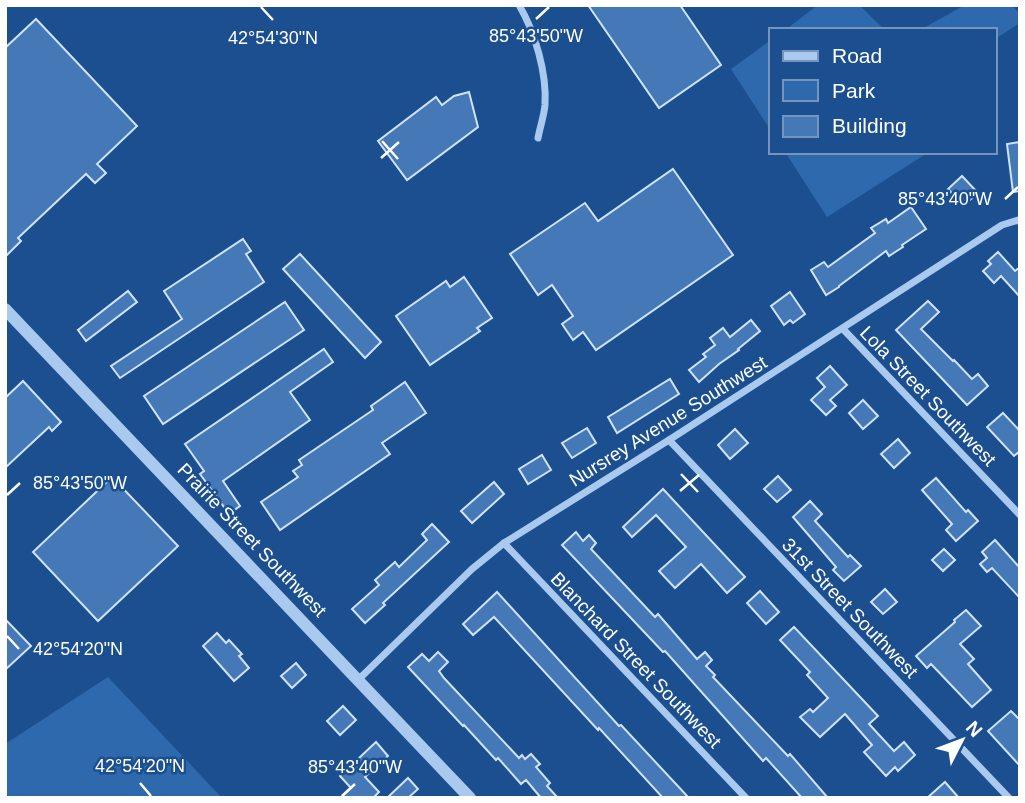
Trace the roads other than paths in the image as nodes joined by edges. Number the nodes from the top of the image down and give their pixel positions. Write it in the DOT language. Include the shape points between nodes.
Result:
graph roads {
  1 [pos="519,5"];
  2 [pos="538,138"];
  3 [pos="1019,221"];
  4 [pos="5,309"];
  5 [pos="843,329"];
  6 [pos="669,440"];
  7 [pos="1020,514"];
  8 [pos="504,543"];
  9 [pos="359,679"];
  10 [pos="470,798"];
  11 [pos="746,798"];
  12 [pos="1009,798"];
  1 -- 2 [label="street" via="534,36 542,69 545,104"];
  3 -- 5 [label="street, Nursrey Avenue Southwest" via="1002,225"];
  4 -- 9 [label="street, Prairie Street Southwest"];
  5 -- 6 [label="street, Nursrey Avenue Southwest"];
  5 -- 7 [label="street, Lola Street Southwest"];
  6 -- 8 [label="street, Nursrey Avenue Southwest"];
  6 -- 12 [label="street, 31st Street Southwest"];
  8 -- 9 [label="street, Nursrey Avenue Southwest"];
  8 -- 11 [label="street, Blanchard Street Southwest"];
  9 -- 10 [label="street, Prairie Street Southwest"];
}
